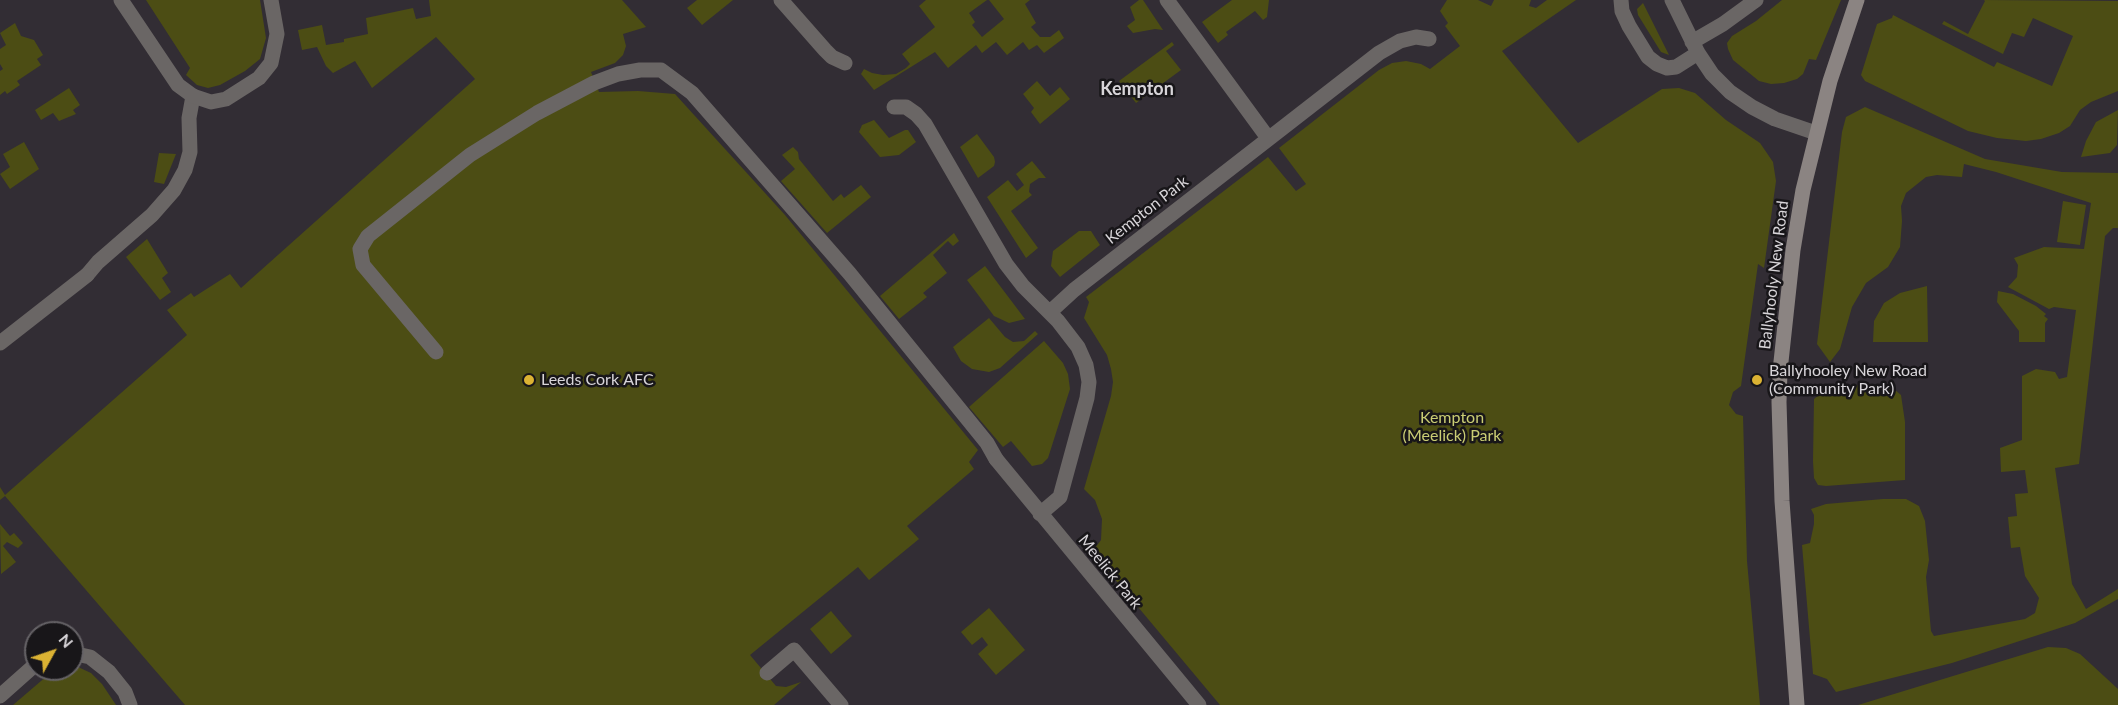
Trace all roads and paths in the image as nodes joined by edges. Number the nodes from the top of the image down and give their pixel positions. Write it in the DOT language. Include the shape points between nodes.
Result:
graph roads {
  1 [pos="121,0"];
  2 [pos="271,0"];
  3 [pos="781,0"];
  4 [pos="1167,0"];
  5 [pos="1620,0"];
  6 [pos="1672,0"];
  7 [pos="1756,0"];
  8 [pos="1857,0"];
  9 [pos="1429,39"];
  10 [pos="1695,48"];
  11 [pos="845,63"];
  12 [pos="193,96"];
  13 [pos="894,107"];
  14 [pos="1816,134"];
  15 [pos="1268,138"];
  16 [pos="1050,312"];
  17 [pos="0,343"];
  18 [pos="436,352"];
  19 [pos="1040,514"];
  20 [pos="84,656"];
  21 [pos="767,673"];
  22 [pos="24,675"];
  23 [pos="0,696"];
  24 [pos="130,705"];
  25 [pos="841,705"];
  26 [pos="1198,705"];
  27 [pos="1797,705"];
  1 -- 12 [label="street" via="178,85"];
  2 -- 12 [label="street" via="277,34 271,63 265,72 226,99 211,102"];
  3 -- 11 [label="street" via="832,57"];
  4 -- 15 [label="street"];
  5 -- 10 [label="street" via="1629,26 1648,57 1657,64 1676,67"];
  6 -- 10 [label="street"];
  7 -- 10 [label="street"];
  8 -- 14 [label="main road, Ballyhooly New Road"];
  9 -- 15 [label="street, Kempton Park" via="1400,40"];
  10 -- 14 [label="street" via="1730,92 1752,107"];
  12 -- 17 [label="street" via="190,152 174,190 87,275"];
  13 -- 16 [label="street" via="906,107 925,124 1006,264"];
  14 -- 27 [label="main road, Ballyhooly New Road" via="1793,250 1779,402"];
  15 -- 16 [label="street, Kempton Park"];
  16 -- 19 [label="street" via="1078,347 1089,381 1060,497"];
  18 -- 19 [label="street, Meelick Park" via="363,265 360,249 368,236 470,155 537,113 618,74 661,70 692,93 850,274"];
  19 -- 26 [label="street, Meelick Park"];
  20 -- 24 [label="street" via="109,672"];
  21 -- 25 [label="street" via="794,650"];
  22 -- 23 [label="street"];
}
